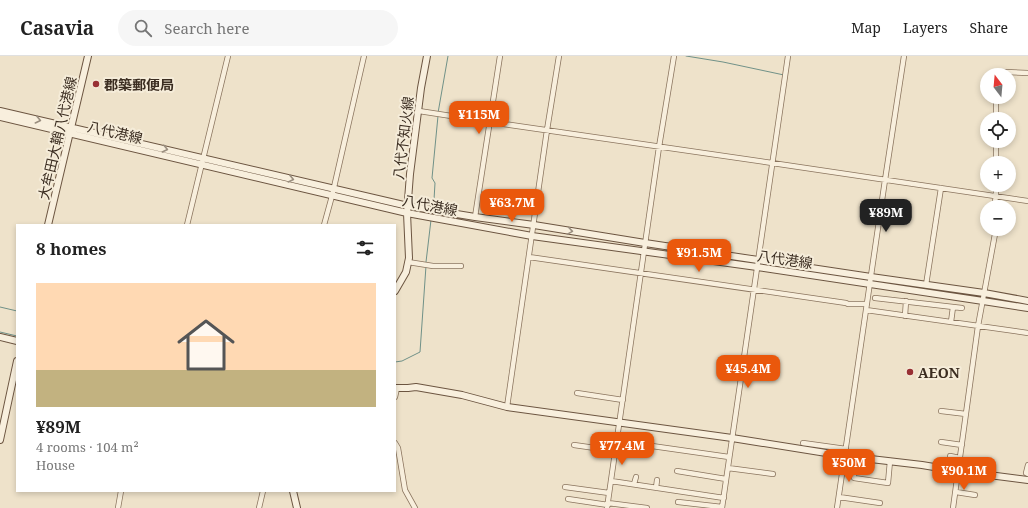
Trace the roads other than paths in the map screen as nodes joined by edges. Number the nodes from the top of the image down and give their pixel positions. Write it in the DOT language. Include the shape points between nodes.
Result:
graph roads {
  1 [pos="88,56"];
  2 [pos="228,56"];
  3 [pos="364,56"];
  4 [pos="427,56"];
  5 [pos="500,56"];
  6 [pos="559,56"];
  7 [pos="674,56"];
  8 [pos="788,56"];
  9 [pos="904,56"];
  10 [pos="1028,73"];
  11 [pos="1016,74"];
  12 [pos="0,111"];
  13 [pos="419,111"];
  14 [pos="0,117"];
  15 [pos="490,122"];
  16 [pos="547,130"];
  17 [pos="71,131"];
  18 [pos="659,147"];
  19 [pos="203,158"];
  20 [pos="772,163"];
  21 [pos="201,165"];
  22 [pos="885,180"];
  23 [pos="334,188"];
  24 [pos="941,188"];
  25 [pos="996,192"];
  26 [pos="332,196"];
  27 [pos="996,196"];
  28 [pos="995,200"];
  29 [pos="1028,201"];
  30 [pos="408,210"];
  31 [pos="475,217"];
  32 [pos="48,224"];
  33 [pos="187,224"];
  34 [pos="324,224"];
  35 [pos="534,225"];
  36 [pos="532,236"];
  37 [pos="995,236"];
  38 [pos="645,243"];
  39 [pos="644,251"];
  40 [pos="529,257"];
  41 [pos="758,260"];
  42 [pos="408,262"];
  43 [pos="461,266"];
  44 [pos="757,267"];
  45 [pos="641,273"];
  46 [pos="870,281"];
  47 [pos="926,285"];
  48 [pos="754,289"];
  49 [pos="396,290"];
  50 [pos="984,293"];
  51 [pos="875,298"];
  52 [pos="906,301"];
  53 [pos="982,301"];
  54 [pos="1028,301"];
  55 [pos="867,304"];
  56 [pos="953,307"];
  57 [pos="962,308"];
  58 [pos="1028,308"];
  59 [pos="866,310"];
  60 [pos="905,316"];
  61 [pos="951,322"];
  62 [pos="978,326"];
  63 [pos="1028,333"];
  64 [pos="0,337"];
  65 [pos="16,341"];
  66 [pos="16,366"];
  67 [pos="396,388"];
  68 [pos="577,393"];
  69 [pos="623,400"];
  70 [pos="507,407"];
  71 [pos="941,411"];
  72 [pos="966,414"];
  73 [pos="620,422"];
  74 [pos="732,438"];
  75 [pos="0,440"];
  76 [pos="617,441"];
  77 [pos="941,442"];
  78 [pos="803,443"];
  79 [pos="396,445"];
  80 [pos="574,445"];
  81 [pos="962,445"];
  82 [pos="846,449"];
  83 [pos="616,451"];
  84 [pos="845,456"];
  85 [pos="950,456"];
  86 [pos="730,457"];
  87 [pos="854,457"];
  88 [pos="960,458"];
  89 [pos="890,461"];
  90 [pos="1028,465"];
  91 [pos="728,468"];
  92 [pos="677,471"];
  93 [pos="958,471"];
  94 [pos="773,474"];
  95 [pos="1028,474"];
  96 [pos="636,477"];
  97 [pos="726,479"];
  98 [pos="657,480"];
  99 [pos="1028,480"];
  100 [pos="611,481"];
  101 [pos="634,484"];
  102 [pos="565,487"];
  103 [pos="656,488"];
  104 [pos="121,492"];
  105 [pos="263,492"];
  106 [pos="293,492"];
  107 [pos="956,492"];
  108 [pos="609,493"];
  109 [pos="975,495"];
  110 [pos="839,497"];
  111 [pos="724,498"];
  112 [pos="568,499"];
  113 [pos="678,502"];
  114 [pos="880,503"];
  115 [pos="608,505"];
  116 [pos="118,508"];
  117 [pos="259,508"];
  118 [pos="297,508"];
  119 [pos="415,508"];
  120 [pos="647,508"];
  121 [pos="722,508"];
  122 [pos="837,508"];
  123 [pos="953,508"];
  1 -- 17 [label="main road, 大牟田大鞘八代港線"];
  2 -- 19 [label="street"];
  3 -- 23 [label="street"];
  4 -- 13 [label="main road, 八代不知火線"];
  5 -- 15 [label="street"];
  6 -- 16 [label="street"];
  7 -- 18 [label="street"];
  8 -- 20 [label="street"];
  9 -- 22 [label="street"];
  10 -- 11 [label="street"];
  12 -- 17 [label="main road, 八代港線, one-way"];
  13 -- 15 [label="street"];
  13 -- 30 [label="main road, 八代不知火線"];
  14 -- 17 [label="main road, 八代港線"];
  15 -- 16 [label="street"];
  15 -- 31 [label="street"];
  16 -- 18 [label="street"];
  16 -- 35 [label="street"];
  17 -- 19 [label="main road, 八代港線, one-way"];
  17 -- 21 [label="main road, 八代港線"];
  17 -- 32 [label="main road, 大牟田大鞘八代港線"];
  18 -- 20 [label="street"];
  18 -- 38 [label="street"];
  19 -- 21 [label="street"];
  19 -- 23 [label="main road, 八代港線, one-way"];
  20 -- 22 [label="street"];
  20 -- 41 [label="street"];
  21 -- 26 [label="main road, 八代港線"];
  21 -- 33 [label="street"];
  22 -- 24 [label="street"];
  22 -- 46 [label="street"];
  23 -- 26 [label="street"];
  23 -- 30 [label="main road, 八代港線"];
  24 -- 27 [label="street"];
  24 -- 47 [label="street"];
  25 -- 27 [label="street"];
  26 -- 30 [label="main road, 八代港線"];
  26 -- 34 [label="street"];
  27 -- 28 [label="street"];
  27 -- 29 [label="street"];
  30 -- 31 [label="main road, 八代港線"];
  30 -- 36 [label="main road, 八代港線"];
  30 -- 42 [label="main road, 八代不知火線"];
  31 -- 35 [label="main road, 八代港線"];
  35 -- 36 [label="street"];
  35 -- 38 [label="main road, 八代港線, one-way"];
  36 -- 39 [label="main road, 八代港線"];
  36 -- 40 [label="street"];
  37 -- 50 [label="street"];
  38 -- 39 [label="street"];
  38 -- 41 [label="main road, 八代港線"];
  39 -- 44 [label="main road, 八代港線"];
  39 -- 45 [label="street"];
  40 -- 45 [label="street"];
  40 -- 70 [label="street"];
  41 -- 44 [label="street"];
  41 -- 46 [label="main road, 八代港線"];
  42 -- 43 [label="street" via="433,266"];
  42 -- 49 [label="main road, 八代不知火線" via="406,272"];
  44 -- 46 [label="main road, 八代港線"];
  44 -- 48 [label="street"];
  45 -- 48 [label="street"];
  45 -- 69 [label="street"];
  46 -- 47 [label="main road, 八代港線"];
  46 -- 53 [label="main road, 八代港線"];
  46 -- 55 [label="street"];
  47 -- 50 [label="main road, 八代港線"];
  48 -- 55 [label="street" via="848,304"];
  48 -- 74 [label="street"];
  50 -- 53 [label="street"];
  50 -- 54 [label="main road, 八代港線"];
  51 -- 52 [label="street"];
  52 -- 56 [label="street"];
  52 -- 60 [label="street"];
  53 -- 58 [label="main road, 八代港線"];
  53 -- 62 [label="street"];
  55 -- 59 [label="street"];
  56 -- 57 [label="street"];
  56 -- 61 [label="street"];
  59 -- 60 [label="street"];
  59 -- 82 [label="street"];
  60 -- 61 [label="street"];
  61 -- 62 [label="street"];
  62 -- 63 [label="street"];
  62 -- 72 [label="street"];
  64 -- 65 [label="main road"];
  66 -- 75 [label="main road"];
  67 -- 70 [label="main road" via="416,387 462,395"];
  68 -- 69 [label="street"];
  69 -- 73 [label="street"];
  70 -- 73 [label="main road"];
  71 -- 72 [label="street"];
  72 -- 81 [label="street"];
  73 -- 74 [label="main road"];
  73 -- 76 [label="street"];
  74 -- 84 [label="main road"];
  74 -- 86 [label="street"];
  76 -- 83 [label="street"];
  76 -- 86 [label="street"];
  77 -- 81 [label="street"];
  78 -- 82 [label="street"];
  79 -- 119 [label="street" via="405,490"];
  80 -- 83 [label="street"];
  81 -- 88 [label="street"];
  82 -- 84 [label="street"];
  83 -- 100 [label="street"];
  84 -- 87 [label="main road"];
  84 -- 110 [label="street"];
  85 -- 88 [label="street"];
  86 -- 91 [label="street"];
  87 -- 89 [label="main road"];
  87 -- 89 [label="street" via="854,478 888,482"];
  88 -- 93 [label="street"];
  89 -- 93 [label="main road"];
  90 -- 95 [label="street"];
  91 -- 94 [label="street"];
  91 -- 97 [label="street"];
  92 -- 97 [label="street"];
  93 -- 99 [label="main road"];
  93 -- 107 [label="street"];
  96 -- 101 [label="street"];
  97 -- 111 [label="street"];
  98 -- 103 [label="street"];
  100 -- 101 [label="street"];
  100 -- 108 [label="street"];
  101 -- 103 [label="street"];
  102 -- 108 [label="street"];
  103 -- 111 [label="street"];
  104 -- 116 [label="street"];
  105 -- 117 [label="street"];
  106 -- 118 [label="main road"];
  107 -- 109 [label="street"];
  107 -- 123 [label="street"];
  108 -- 115 [label="street"];
  110 -- 114 [label="street"];
  110 -- 122 [label="street"];
  111 -- 121 [label="street"];
  112 -- 115 [label="street"];
  113 -- 121 [label="street"];
  115 -- 120 [label="street"];
}
